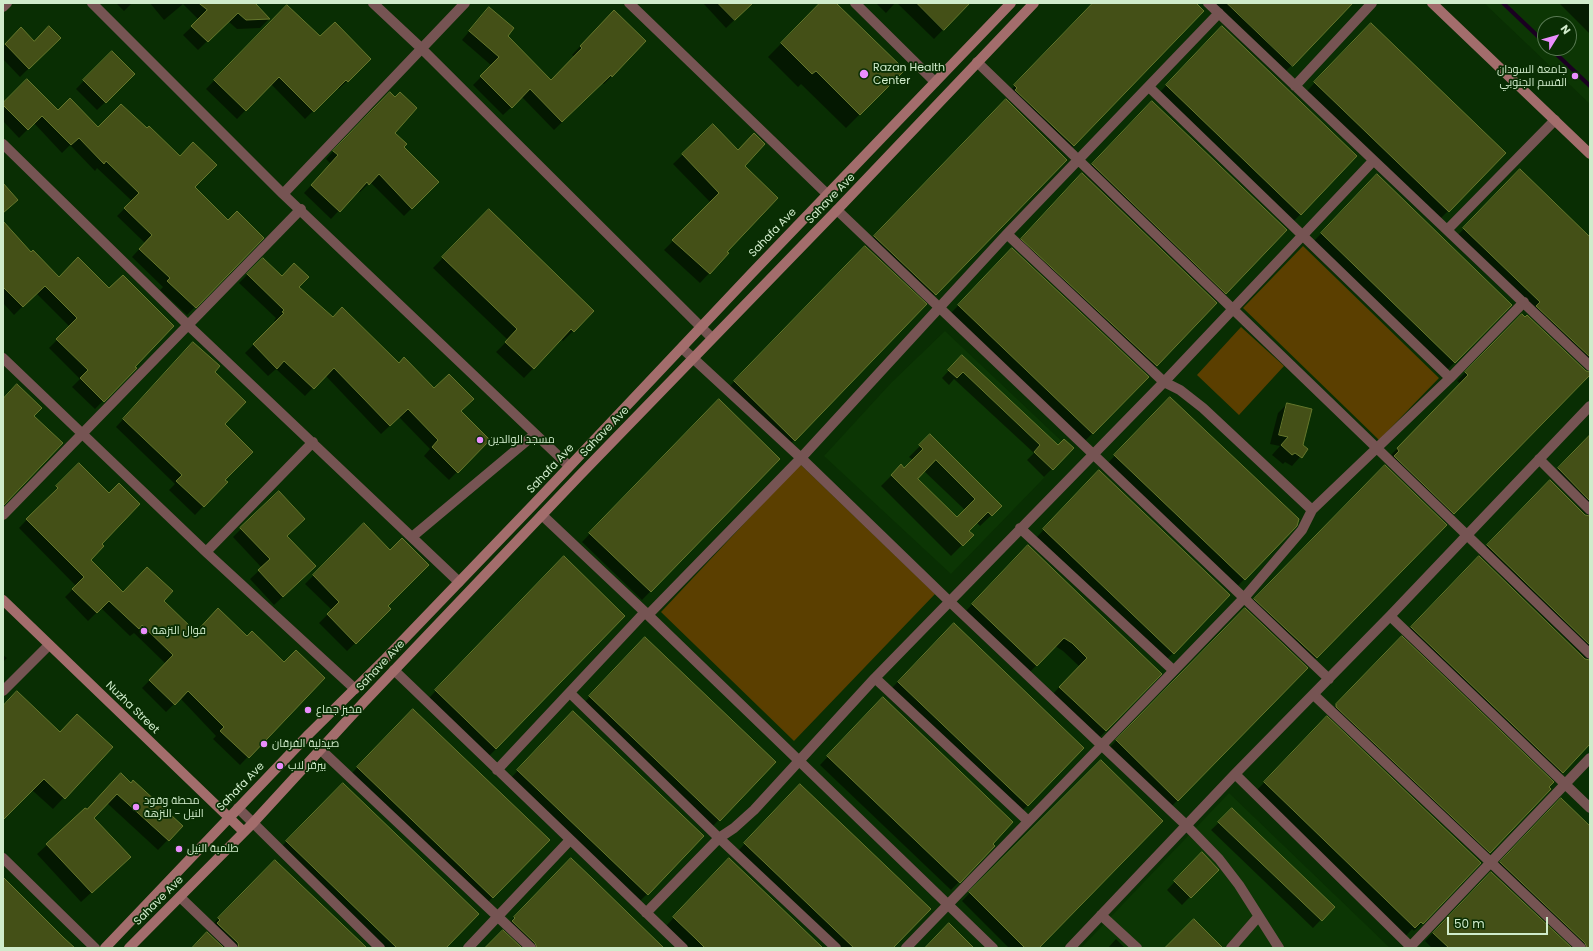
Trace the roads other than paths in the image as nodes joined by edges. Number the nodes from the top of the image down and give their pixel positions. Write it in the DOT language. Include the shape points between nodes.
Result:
graph roads {
  1 [pos="7,3"];
  2 [pos="92,3"];
  3 [pos="373,3"];
  4 [pos="465,3"];
  5 [pos="629,3"];
  6 [pos="854,3"];
  7 [pos="1011,3"];
  8 [pos="1034,3"];
  9 [pos="1208,3"];
  10 [pos="1372,3"];
  11 [pos="1432,3"];
  12 [pos="3,7"];
  13 [pos="1218,13"];
  14 [pos="421,48"];
  15 [pos="977,62"];
  16 [pos="935,82"];
  17 [pos="1295,86"];
  18 [pos="1148,88"];
  19 [pos="1555,120"];
  20 [pos="3,144"];
  21 [pos="1590,154"];
  22 [pos="1077,160"];
  23 [pos="1372,161"];
  24 [pos="283,194"];
  25 [pos="828,194"];
  26 [pos="301,210"];
  27 [pos="837,210"];
  28 [pos="1447,230"];
  29 [pos="1007,234"];
  30 [pos="1302,234"];
  31 [pos="1524,302"];
  32 [pos="940,307"];
  33 [pos="1234,309"];
  34 [pos="188,324"];
  35 [pos="700,327"];
  36 [pos="712,338"];
  37 [pos="682,348"];
  38 [pos="3,358"];
  39 [pos="694,358"];
  40 [pos="1590,366"];
  41 [pos="1450,378"];
  42 [pos="1164,382"];
  43 [pos="1590,406"];
  44 [pos="82,434"];
  45 [pos="535,434"];
  46 [pos="313,442"];
  47 [pos="1376,448"];
  48 [pos="1092,455"];
  49 [pos="801,458"];
  50 [pos="1539,459"];
  51 [pos="569,466"];
  52 [pos="1312,510"];
  53 [pos="1590,510"];
  54 [pos="3,515"];
  55 [pos="542,515"];
  56 [pos="1020,528"];
  57 [pos="1467,535"];
  58 [pos="412,537"];
  59 [pos="206,552"];
  60 [pos="459,582"];
  61 [pos="1244,598"];
  62 [pos="3,600"];
  63 [pos="949,601"];
  64 [pos="647,613"];
  65 [pos="1390,616"];
  66 [pos="49,645"];
  67 [pos="1590,654"];
  68 [pos="394,670"];
  69 [pos="1173,670"];
  70 [pos="875,678"];
  71 [pos="1329,679"];
  72 [pos="355,689"];
  73 [pos="3,691"];
  74 [pos="570,692"];
  75 [pos="1314,695"];
  76 [pos="1102,744"];
  77 [pos="320,749"];
  78 [pos="1590,758"];
  79 [pos="798,761"];
  80 [pos="497,770"];
  81 [pos="1235,774"];
  82 [pos="1565,784"];
  83 [pos="238,808"];
  84 [pos="1590,808"];
  85 [pos="229,818"];
  86 [pos="1028,821"];
  87 [pos="252,824"];
  88 [pos="1186,825"];
  89 [pos="244,832"];
  90 [pos="719,838"];
  91 [pos="570,840"];
  92 [pos="3,858"];
  93 [pos="1490,862"];
  94 [pos="180,897"];
  95 [pos="948,904"];
  96 [pos="646,913"];
  97 [pos="1101,915"];
  98 [pos="498,917"];
  99 [pos="1258,917"];
  100 [pos="1412,947"];
  101 [pos="95,948"];
  102 [pos="105,948"];
  103 [pos="129,948"];
  104 [pos="233,948"];
  105 [pos="380,948"];
  106 [pos="468,948"];
  107 [pos="531,948"];
  108 [pos="683,948"];
  109 [pos="836,948"];
  110 [pos="906,948"];
  111 [pos="993,948"];
  112 [pos="1070,948"];
  113 [pos="1137,948"];
  114 [pos="1232,948"];
  115 [pos="1279,948"];
  116 [pos="1582,948"];
  1 -- 12 [label="street"];
  2 -- 24 [label="street"];
  3 -- 14 [label="street"];
  4 -- 14 [label="street"];
  5 -- 25 [label="street"];
  6 -- 16 [label="street"];
  7 -- 16 [label="main road, Sahafa Ave"];
  8 -- 15 [label="main road, Sahave Ave"];
  9 -- 13 [label="street"];
  10 -- 17 [label="street"];
  11 -- 19 [label="main road"];
  13 -- 17 [label="street"];
  13 -- 18 [label="street"];
  14 -- 24 [label="street"];
  14 -- 35 [label="street"];
  15 -- 22 [label="street"];
  15 -- 27 [label="main road, Sahave Ave"];
  16 -- 25 [label="main road, Sahafa Ave"];
  17 -- 23 [label="street"];
  18 -- 22 [label="street"];
  18 -- 30 [label="street"];
  19 -- 21 [label="main road"];
  19 -- 28 [label="street"];
  20 -- 34 [label="street"];
  22 -- 29 [label="street"];
  22 -- 33 [label="street"];
  23 -- 28 [label="street"];
  23 -- 30 [label="street"];
  24 -- 26 [label="street"];
  25 -- 35 [label="main road, Sahafa Ave"];
  26 -- 34 [label="street"];
  26 -- 45 [label="street"];
  27 -- 32 [label="street"];
  27 -- 36 [label="main road, Sahave Ave"];
  28 -- 31 [label="street"];
  29 -- 32 [label="street"];
  29 -- 42 [label="street"];
  30 -- 33 [label="street"];
  30 -- 41 [label="street"];
  31 -- 40 [label="street"];
  31 -- 41 [label="street"];
  32 -- 48 [label="street"];
  32 -- 49 [label="street"];
  33 -- 42 [label="street"];
  33 -- 47 [label="street"];
  34 -- 44 [label="street"];
  34 -- 46 [label="street"];
  35 -- 36 [label="street"];
  35 -- 37 [label="main road, Sahafa Ave"];
  36 -- 39 [label="main road, Sahave Ave"];
  37 -- 39 [label="street"];
  37 -- 51 [label="main road, Sahafa Ave"];
  38 -- 44 [label="street"];
  39 -- 49 [label="street"];
  39 -- 55 [label="main road, Sahave Ave"];
  41 -- 47 [label="street"];
  42 -- 48 [label="street"];
  42 -- 52 [label="street" via="1180,390 1203,408"];
  43 -- 50 [label="street"];
  44 -- 54 [label="street"];
  44 -- 59 [label="street"];
  45 -- 51 [label="street"];
  45 -- 58 [label="street"];
  46 -- 58 [label="street"];
  46 -- 59 [label="street"];
  47 -- 52 [label="street"];
  47 -- 57 [label="street"];
  48 -- 56 [label="street"];
  48 -- 61 [label="street"];
  49 -- 63 [label="street"];
  49 -- 64 [label="street"];
  50 -- 53 [label="street"];
  50 -- 57 [label="street"];
  51 -- 60 [label="main road, Sahafa Ave"];
  52 -- 61 [label="street" via="1302,530"];
  55 -- 64 [label="street"];
  55 -- 68 [label="main road, Sahave Ave"];
  56 -- 63 [label="street"];
  56 -- 69 [label="street"];
  57 -- 65 [label="street"];
  57 -- 67 [label="street"];
  58 -- 60 [label="street"];
  59 -- 72 [label="street"];
  60 -- 72 [label="main road, Sahafa Ave"];
  61 -- 69 [label="street"];
  61 -- 71 [label="street"];
  62 -- 66 [label="main road, Nuzha Street"];
  63 -- 70 [label="street"];
  63 -- 76 [label="street"];
  64 -- 74 [label="street"];
  64 -- 79 [label="street"];
  65 -- 71 [label="street"];
  65 -- 82 [label="street"];
  66 -- 73 [label="street"];
  66 -- 85 [label="main road, Nuzha Street"];
  68 -- 77 [label="main road, Sahave Ave"];
  68 -- 80 [label="street"];
  69 -- 76 [label="street"];
  70 -- 79 [label="street"];
  70 -- 86 [label="street"];
  71 -- 75 [label="street"];
  72 -- 83 [label="main road, Sahafa Ave"];
  74 -- 80 [label="street"];
  74 -- 90 [label="street"];
  75 -- 81 [label="street"];
  75 -- 93 [label="street"];
  76 -- 86 [label="street"];
  76 -- 88 [label="street"];
  77 -- 87 [label="main road, Sahave Ave"];
  77 -- 98 [label="street"];
  78 -- 82 [label="street"];
  79 -- 90 [label="street" via="754,810"];
  79 -- 95 [label="street"];
  80 -- 91 [label="street"];
  81 -- 88 [label="street"];
  81 -- 100 [label="street"];
  82 -- 84 [label="street"];
  82 -- 93 [label="street"];
  83 -- 85 [label="main road, Sahafa Ave"];
  83 -- 87 [label="street"];
  85 -- 89 [label="main road, Nuzha Street"];
  85 -- 102 [label="main road, Sahafa Ave"];
  86 -- 95 [label="street"];
  87 -- 89 [label="main road, Sahave Ave"];
  87 -- 105 [label="street"];
  88 -- 97 [label="street"];
  88 -- 99 [label="street" via="1219,859"];
  89 -- 94 [label="main road, Sahave Ave"];
  90 -- 96 [label="street"];
  90 -- 109 [label="street"];
  91 -- 96 [label="street"];
  91 -- 98 [label="street"];
  92 -- 101 [label="street"];
  93 -- 100 [label="street"];
  93 -- 116 [label="street"];
  94 -- 103 [label="main road, Sahave Ave"];
  94 -- 104 [label="street"];
  95 -- 110 [label="street"];
  95 -- 111 [label="street"];
  96 -- 108 [label="street"];
  97 -- 112 [label="street"];
  97 -- 113 [label="street"];
  98 -- 106 [label="street"];
  98 -- 107 [label="street"];
  99 -- 114 [label="street"];
  99 -- 115 [label="street"];
}
